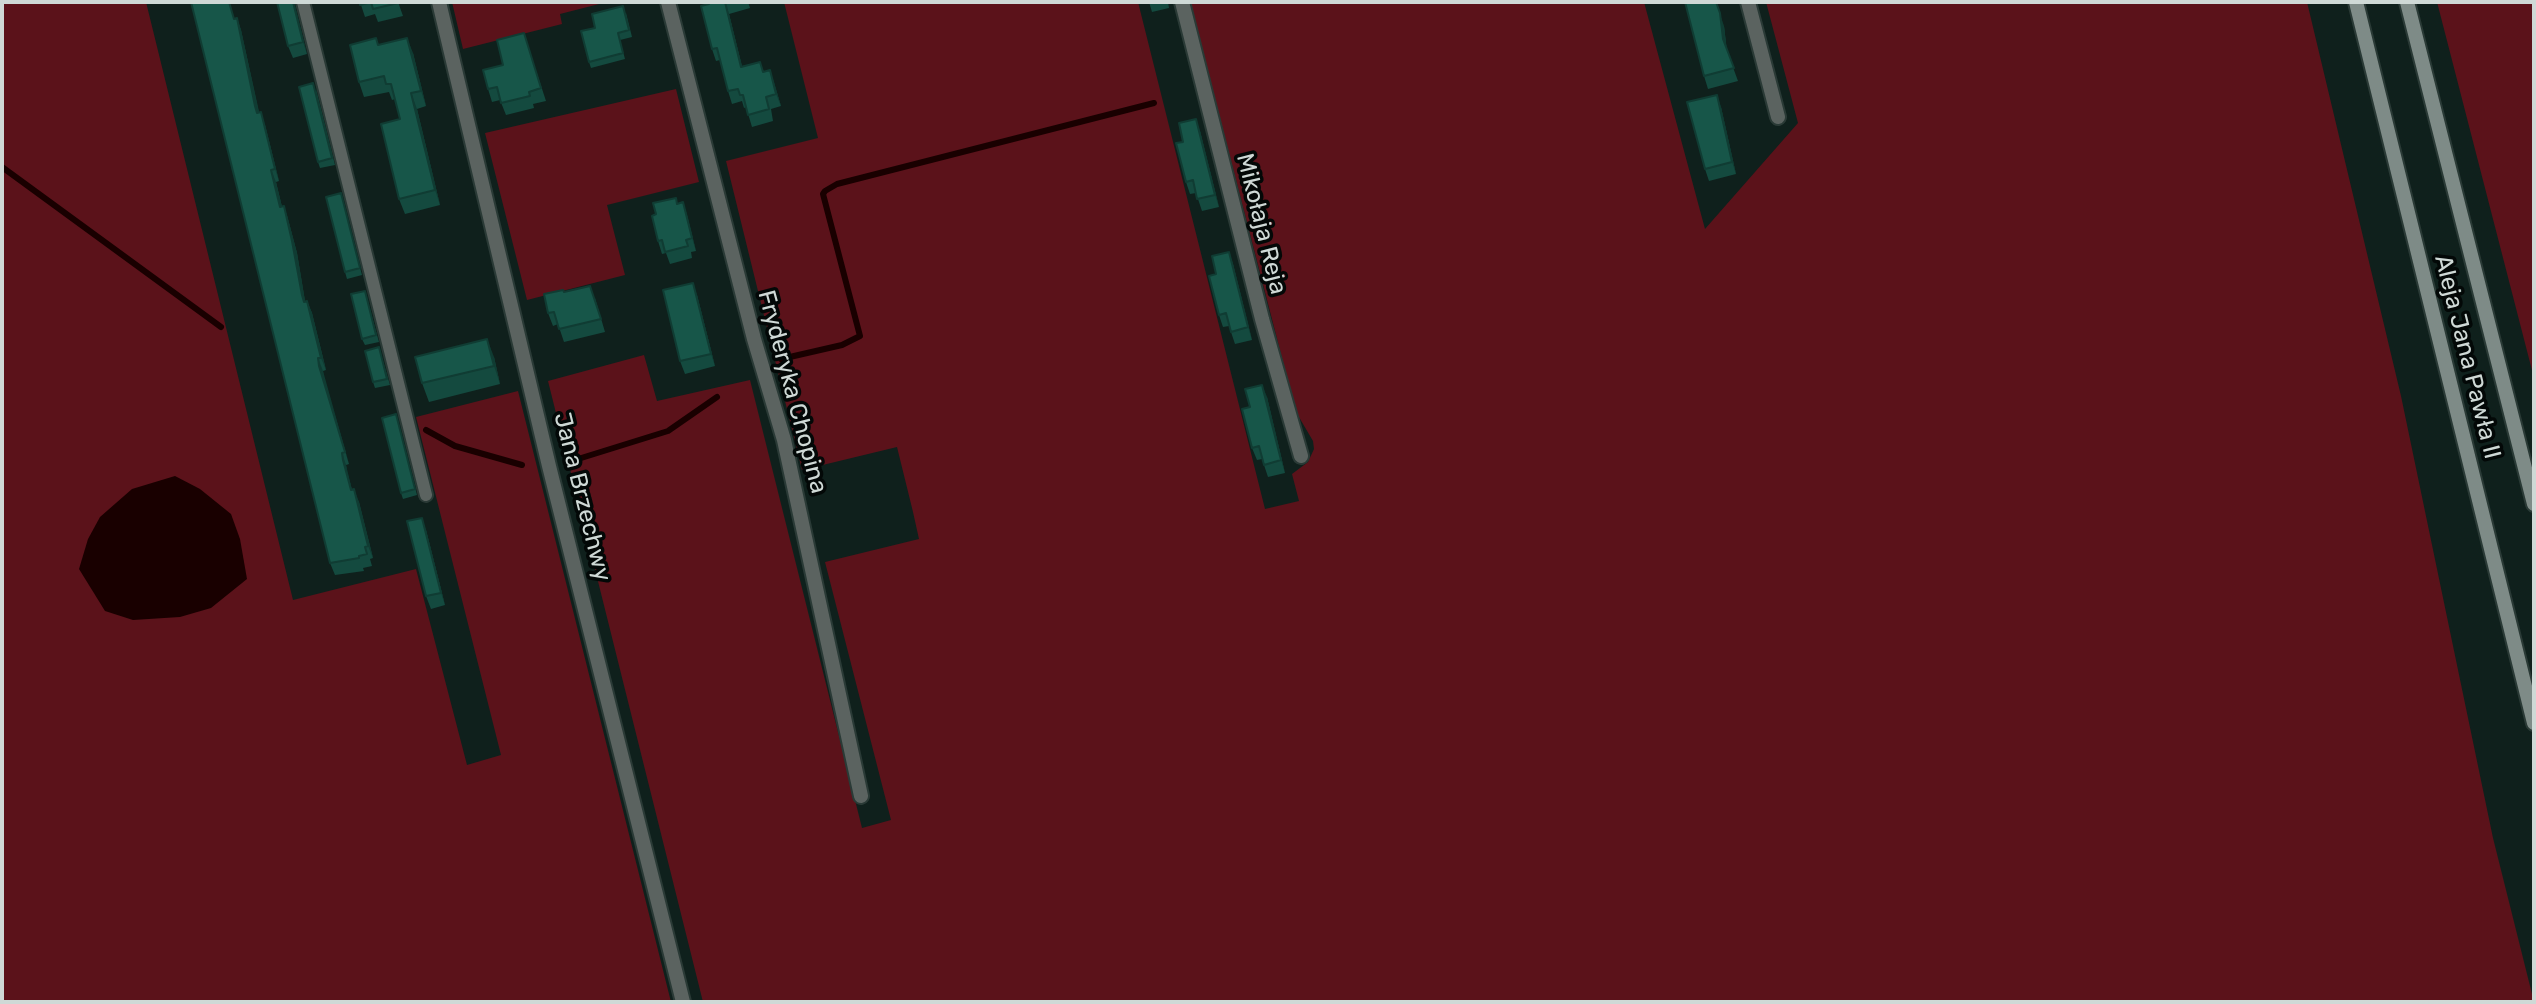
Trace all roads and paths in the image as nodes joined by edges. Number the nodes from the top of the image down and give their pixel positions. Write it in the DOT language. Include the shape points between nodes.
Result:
graph roads {
  1 [pos="303,2"];
  2 [pos="439,2"];
  3 [pos="668,2"];
  4 [pos="1182,2"];
  5 [pos="1748,2"];
  6 [pos="2356,2"];
  7 [pos="2407,2"];
  8 [pos="1778,117"];
  9 [pos="1301,456"];
  10 [pos="426,495"];
  11 [pos="2534,504"];
  12 [pos="2534,723"];
  13 [pos="861,796"];
  14 [pos="683,1002"];
  1 -- 10 [label="lane"];
  2 -- 14 [label="street, Jana Brzechwy"];
  3 -- 13 [label="street, Fryderyka Chopina" via="784,440"];
  4 -- 9 [label="street, Mikołaja Reja"];
  5 -- 8 [label="street"];
  6 -- 12 [label="main road, Aleja Jana Pawła II"];
  7 -- 11 [label="main road, Aleja Jana Pawła II"];
}
